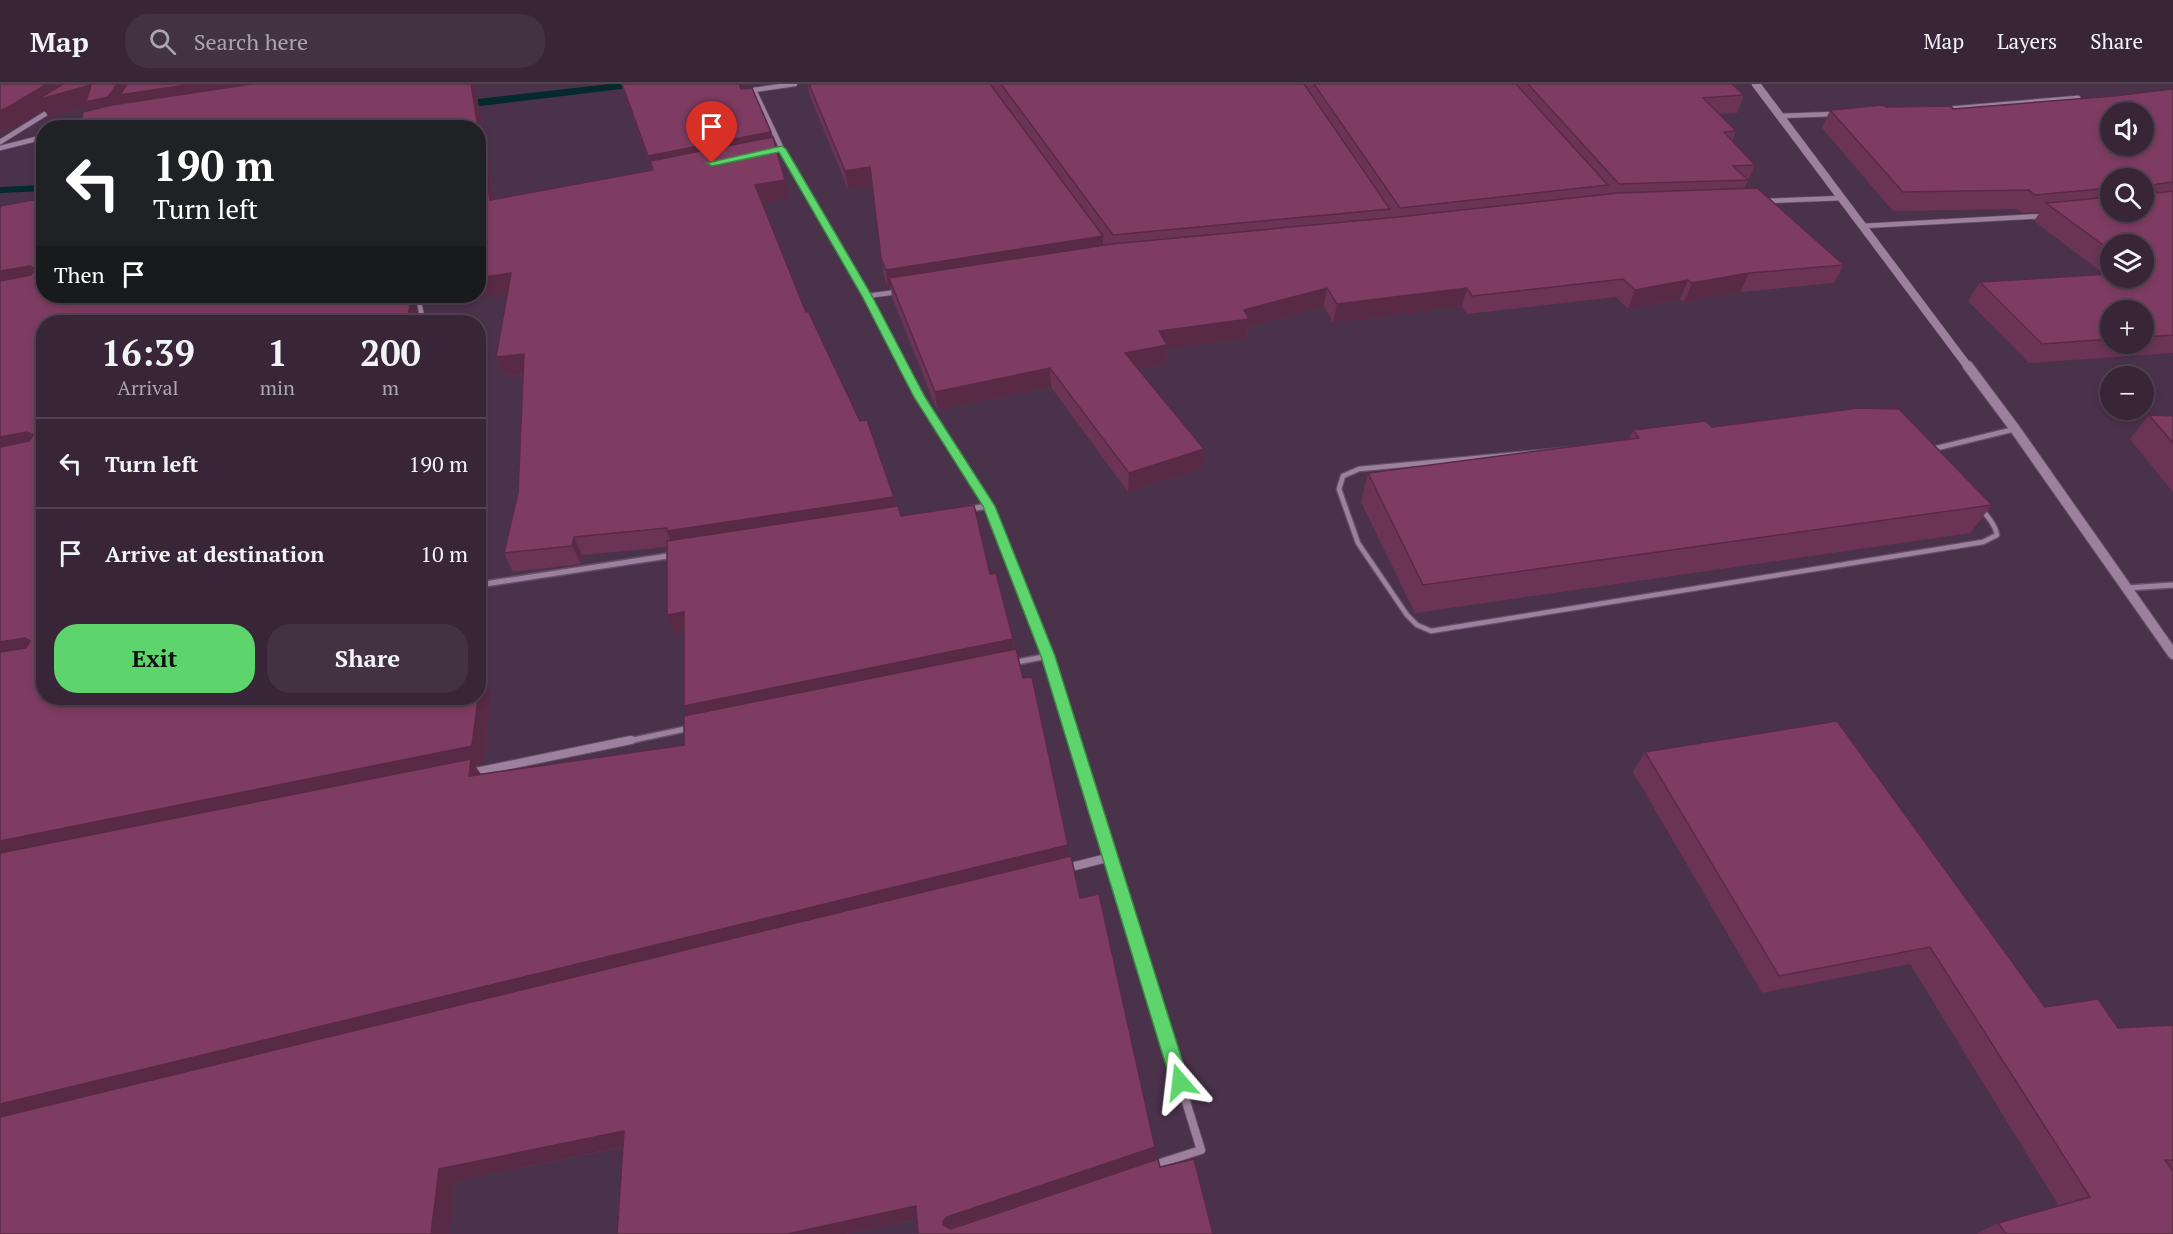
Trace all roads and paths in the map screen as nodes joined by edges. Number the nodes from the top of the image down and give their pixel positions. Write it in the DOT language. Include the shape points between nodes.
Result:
graph roads {
  1 [pos="795,84"];
  2 [pos="1756,84"];
  3 [pos="2078,98"];
  4 [pos="60,105"];
  5 [pos="1936,110"];
  6 [pos="1845,114"];
  7 [pos="1778,116"];
  8 [pos="36,139"];
  9 [pos="0,142"];
  10 [pos="0,148"];
  11 [pos="782,149"];
  12 [pos="758,154"];
  13 [pos="1844,198"];
  14 [pos="1762,201"];
  15 [pos="2055,215"];
  16 [pos="1863,226"];
  17 [pos="901,292"];
  18 [pos="867,296"];
  19 [pos="2015,429"];
  20 [pos="1930,450"];
  21 [pos="989,506"];
  22 [pos="966,509"];
  23 [pos="687,552"];
  24 [pos="486,584"];
  25 [pos="2173,585"];
  26 [pos="2127,588"];
  27 [pos="2173,654"];
  28 [pos="1048,656"];
  29 [pos="1001,665"];
  30 [pos="699,727"];
  31 [pos="466,774"];
  32 [pos="1111,857"];
  33 [pos="1053,871"];
  34 [pos="1144,1169"];
  1 -- 11 [label="street" via="754,90"];
  2 -- 7 [label="street"];
  3 -- 5 [label="street"];
  4 -- 9 [label="street"];
  6 -- 7 [label="street"];
  7 -- 13 [label="street"];
  8 -- 10 [label="street"];
  11 -- 12 [label="street"];
  11 -- 18 [label="street"];
  13 -- 14 [label="street"];
  13 -- 16 [label="street"];
  15 -- 16 [label="street"];
  16 -- 19 [label="street"];
  17 -- 18 [label="street"];
  18 -- 21 [label="street" via="920,397"];
  19 -- 20 [label="lane"];
  19 -- 26 [label="street"];
  20 -- 20 [label="lane" via="1996,528 1993,539 1431,631 1407,615 1358,543 1339,489 1343,476 1359,469 1848,424 1892,428"];
  21 -- 22 [label="street"];
  21 -- 28 [label="street"];
  23 -- 24 [label="street"];
  25 -- 26 [label="street"];
  26 -- 27 [label="street"];
  28 -- 29 [label="street"];
  28 -- 32 [label="street"];
  30 -- 31 [label="street"];
  32 -- 33 [label="street"];
  32 -- 34 [label="street" via="1201,1150"];
}
